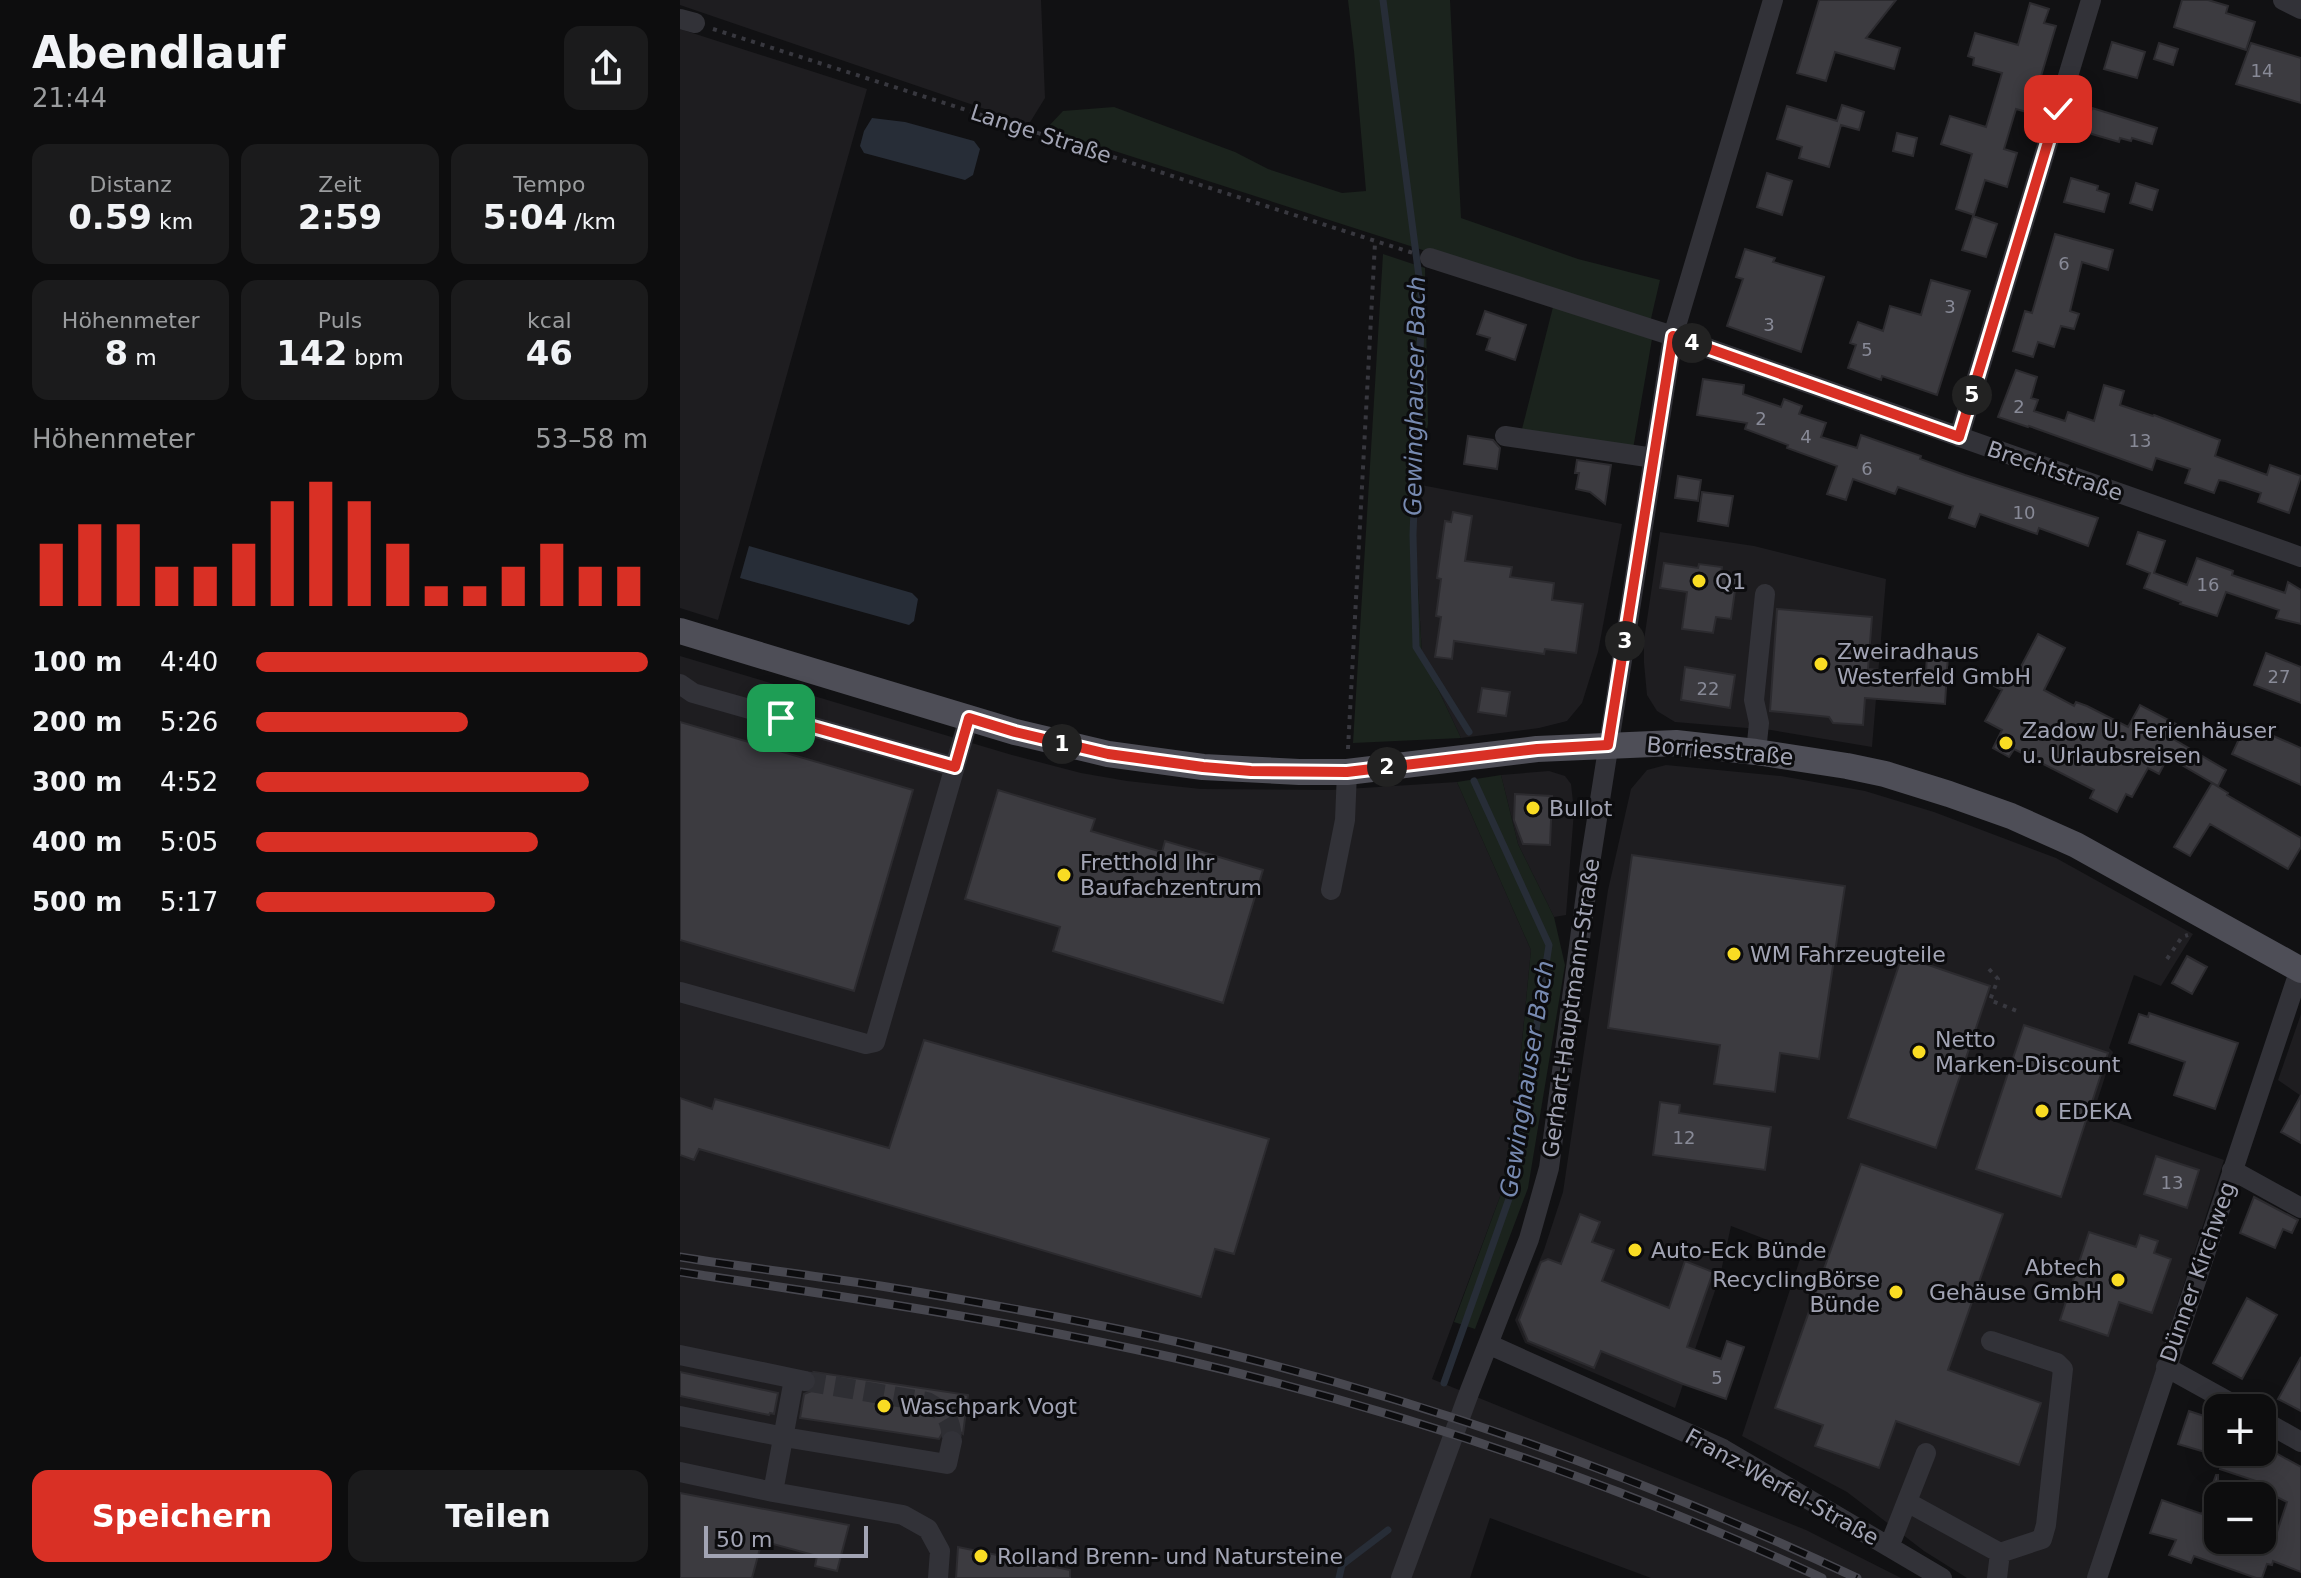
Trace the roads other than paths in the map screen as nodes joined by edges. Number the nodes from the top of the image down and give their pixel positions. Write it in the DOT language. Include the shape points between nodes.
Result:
graph roads {
  1 [pos="1773,0"];
  2 [pos="2091,0"];
  3 [pos="2283,0"];
  4 [pos="2301,9"];
  5 [pos="1430,258"];
  6 [pos="1673,336"];
  7 [pos="1505,436"];
  8 [pos="1959,437"];
  9 [pos="1654,458"];
  10 [pos="2301,557"];
  11 [pos="1765,594"];
  12 [pos="680,631"];
  13 [pos="680,684"];
  14 [pos="969,718"];
  15 [pos="1608,745"];
  16 [pos="1756,752"];
  17 [pos="955,767"];
  18 [pos="1347,772"];
  19 [pos="1331,890"];
  20 [pos="2301,969"];
  21 [pos="680,992"];
  22 [pos="2232,1170"];
  23 [pos="2301,1208"];
  24 [pos="1991,1341"];
  25 [pos="1488,1344"];
  26 [pos="680,1355"];
  27 [pos="2166,1367"];
  28 [pos="2215,1394"];
  29 [pos="680,1416"];
  30 [pos="2276,1428"];
  31 [pos="784,1437"];
  32 [pos="952,1441"];
  33 [pos="2301,1442"];
  34 [pos="1926,1453"];
  35 [pos="680,1472"];
  36 [pos="773,1492"];
  37 [pos="1907,1502"];
  38 [pos="1889,1547"];
  39 [pos="2000,1553"];
  40 [pos="938,1578"];
  41 [pos="1401,1578"];
  42 [pos="1942,1578"];
  43 [pos="1997,1578"];
  44 [pos="2097,1578"];
  1 -- 6 [label="street, Gerhart-Hauptmann-Straße"];
  2 -- 8 [label="street"];
  3 -- 4 [label="street"];
  5 -- 6 [label="street"];
  6 -- 8 [label="street, Brechtstraße"];
  6 -- 9 [label="street, Gerhart-Hauptmann-Straße"];
  7 -- 9 [label="street"];
  8 -- 10 [label="street, Brechtstraße"];
  9 -- 15 [label="street, Gerhart-Hauptmann-Straße"];
  11 -- 16 [label="street" via="1754,700 1759,723"];
  12 -- 14 [label="main road, Borriesstraße"];
  13 -- 17 [label="street" via="693,693"];
  14 -- 17 [label="street"];
  14 -- 18 [label="main road, Borriesstraße" via="1061,744 1155,761 1251,771"];
  15 -- 16 [label="main road, Borriesstraße" via="1676,743"];
  15 -- 18 [label="main road, Borriesstraße"];
  15 -- 25 [label="street, Gerhart-Hauptmann-Straße" via="1549,1168 1529,1239"];
  16 -- 20 [label="main road, Borriesstraße" via="1885,774 2011,816 2088,851"];
  17 -- 21 [label="street" via="875,1042 866,1044"];
  18 -- 19 [label="street" via="1345,820"];
  20 -- 22 [label="street, Dünner Kirchweg"];
  22 -- 23 [label="street"];
  22 -- 27 [label="street, Dünner Kirchweg"];
  24 -- 39 [label="street" via="2063,1369 2042,1539"];
  25 -- 38 [label="street, Franz-Werfel-Straße" via="1723,1449"];
  25 -- 41 [label="street, Gerhart-Hauptmann-Straße"];
  26 -- 31 [label="street" via="800,1380"];
  27 -- 28 [label="street"];
  27 -- 44 [label="street, Dünner Kirchweg"];
  29 -- 31 [label="street"];
  30 -- 33 [label="street"];
  31 -- 32 [label="street" via="947,1464"];
  31 -- 36 [label="street"];
  34 -- 37 [label="street"];
  35 -- 36 [label="street"];
  36 -- 40 [label="street" via="903,1515 928,1529 940,1551"];
  37 -- 38 [label="street"];
  37 -- 39 [label="street"];
  38 -- 42 [label="street, Franz-Werfel-Straße"];
  39 -- 43 [label="street"];
}
